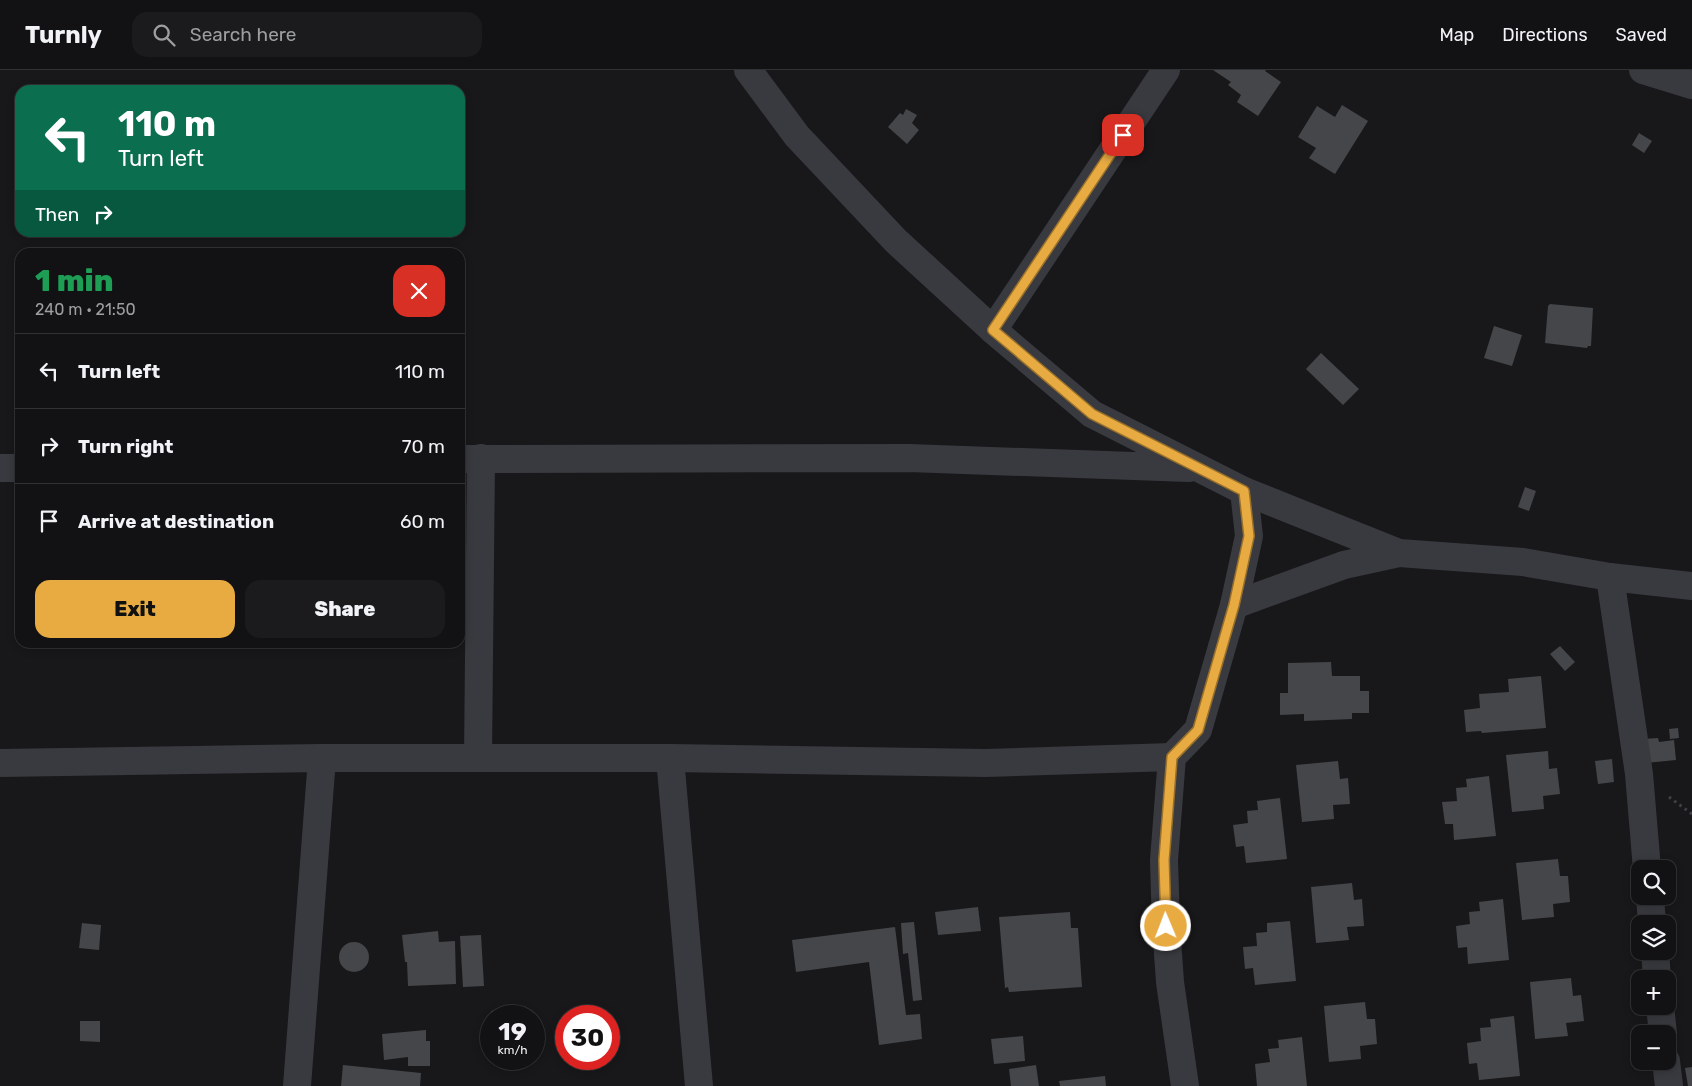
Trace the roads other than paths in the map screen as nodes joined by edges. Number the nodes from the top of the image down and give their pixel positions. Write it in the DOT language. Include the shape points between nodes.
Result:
graph roads {
  1 [pos="748,70"];
  2 [pos="1166,70"];
  3 [pos="1643,70"];
  4 [pos="1692,85"];
  5 [pos="993,330"];
  6 [pos="470,458"];
  7 [pos="0,468"];
  8 [pos="15,468"];
  9 [pos="1198,468"];
  10 [pos="1244,491"];
  11 [pos="1399,553"];
  12 [pos="1610,577"];
  13 [pos="1692,586"];
  14 [pos="1234,605"];
  15 [pos="1172,757"];
  16 [pos="322,758"];
  17 [pos="478,758"];
  18 [pos="670,758"];
  19 [pos="0,763"];
  20 [pos="1647,860"];
  21 [pos="1667,1070"];
  22 [pos="297,1086"];
  23 [pos="699,1086"];
  24 [pos="1185,1086"];
  25 [pos="1669,1086"];
  1 -- 5 [label="street" via="797,136 889,234"];
  2 -- 5 [label="street"];
  3 -- 4 [label="street"];
  5 -- 9 [label="street" via="1092,414"];
  6 -- 9 [label="street" via="909,458"];
  6 -- 17 [label="street"];
  7 -- 8 [label="street"];
  9 -- 10 [label="street"];
  10 -- 11 [label="street"];
  10 -- 14 [label="street" via="1249,536"];
  11 -- 12 [label="street" via="1523,562"];
  11 -- 14 [label="street" via="1344,565"];
  12 -- 13 [label="street"];
  12 -- 20 [label="street" via="1639,774"];
  14 -- 15 [label="street" via="1198,730"];
  15 -- 18 [label="street" via="986,764"];
  15 -- 24 [label="street" via="1164,860 1166,926 1170,982"];
  16 -- 17 [label="street"];
  16 -- 19 [label="street"];
  16 -- 22 [label="street"];
  17 -- 18 [label="street"];
  18 -- 23 [label="street"];
  21 -- 25 [label="street"];
}
